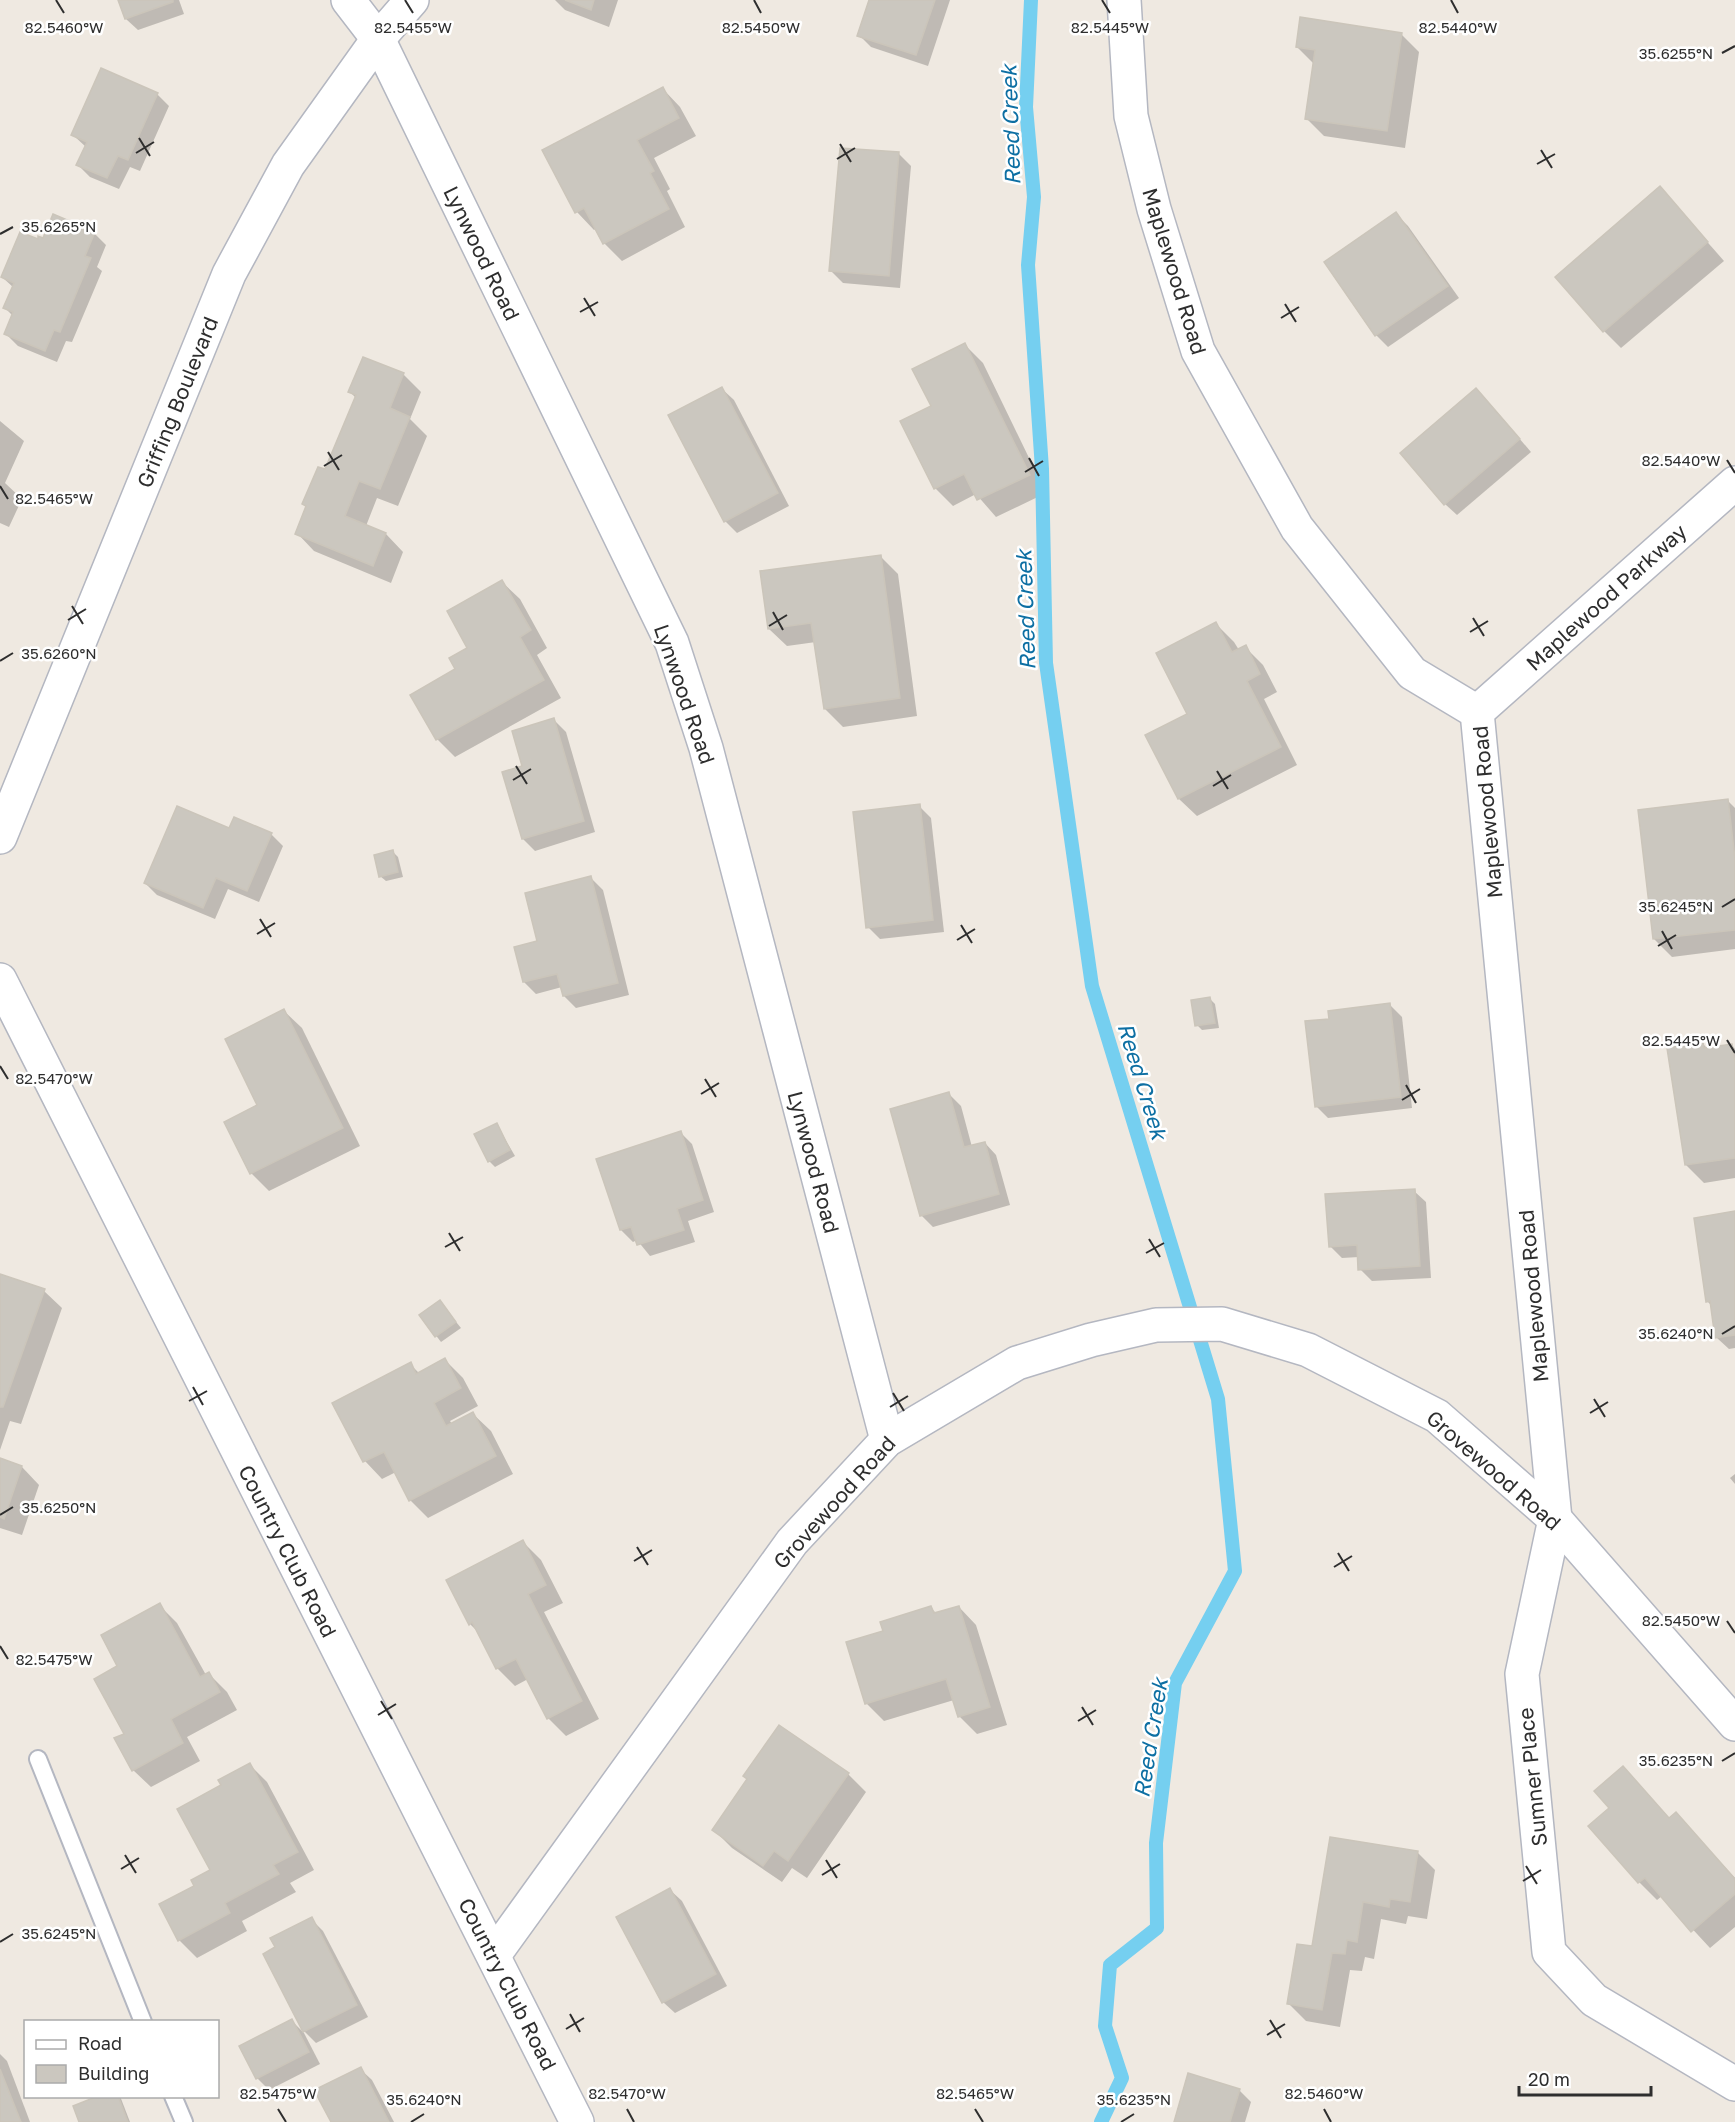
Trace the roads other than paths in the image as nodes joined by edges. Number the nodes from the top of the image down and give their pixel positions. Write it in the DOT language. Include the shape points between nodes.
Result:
graph roads {
  1 [pos="348,0"];
  2 [pos="412,0"];
  3 [pos="1124,0"];
  4 [pos="378,39"];
  5 [pos="1735,483"];
  6 [pos="1478,712"];
  7 [pos="0,837"];
  8 [pos="0,980"];
  9 [pos="887,1440"];
  10 [pos="1555,1519"];
  11 [pos="1735,1724"];
  12 [pos="38,1760"];
  13 [pos="494,1955"];
  14 [pos="142,2020"];
  15 [pos="1735,2084"];
  16 [pos="173,2098"];
  17 [pos="184,2122"];
  18 [pos="577,2122"];
  1 -- 4 [label="street, Lynwood Road"];
  2 -- 4 [label="street, Griffing Boulevard"];
  3 -- 6 [label="street, Maplewood Road" via="1131,116 1154,209 1198,351 1297,528 1412,674"];
  4 -- 7 [label="street, Griffing Boulevard" via="288,165 229,274"];
  4 -- 9 [label="street, Lynwood Road" via="672,643 706,748"];
  5 -- 6 [label="street, Maplewood Parkway"];
  6 -- 10 [label="street, Maplewood Road"];
  8 -- 13 [label="street, Country Club Road"];
  9 -- 10 [label="street, Grovewood Road" via="1017,1363 1156,1325 1222,1324 1308,1350 1437,1416"];
  9 -- 13 [label="street, Grovewood Road" via="792,1542"];
  10 -- 11 [label="street, Grovewood Road"];
  10 -- 15 [label="street, Sumner Place" via="1522,1674 1549,1952 1594,2000"];
  12 -- 14 [label="lane"];
  13 -- 18 [label="street, Country Club Road"];
  16 -- 17 [label="lane"];
}
